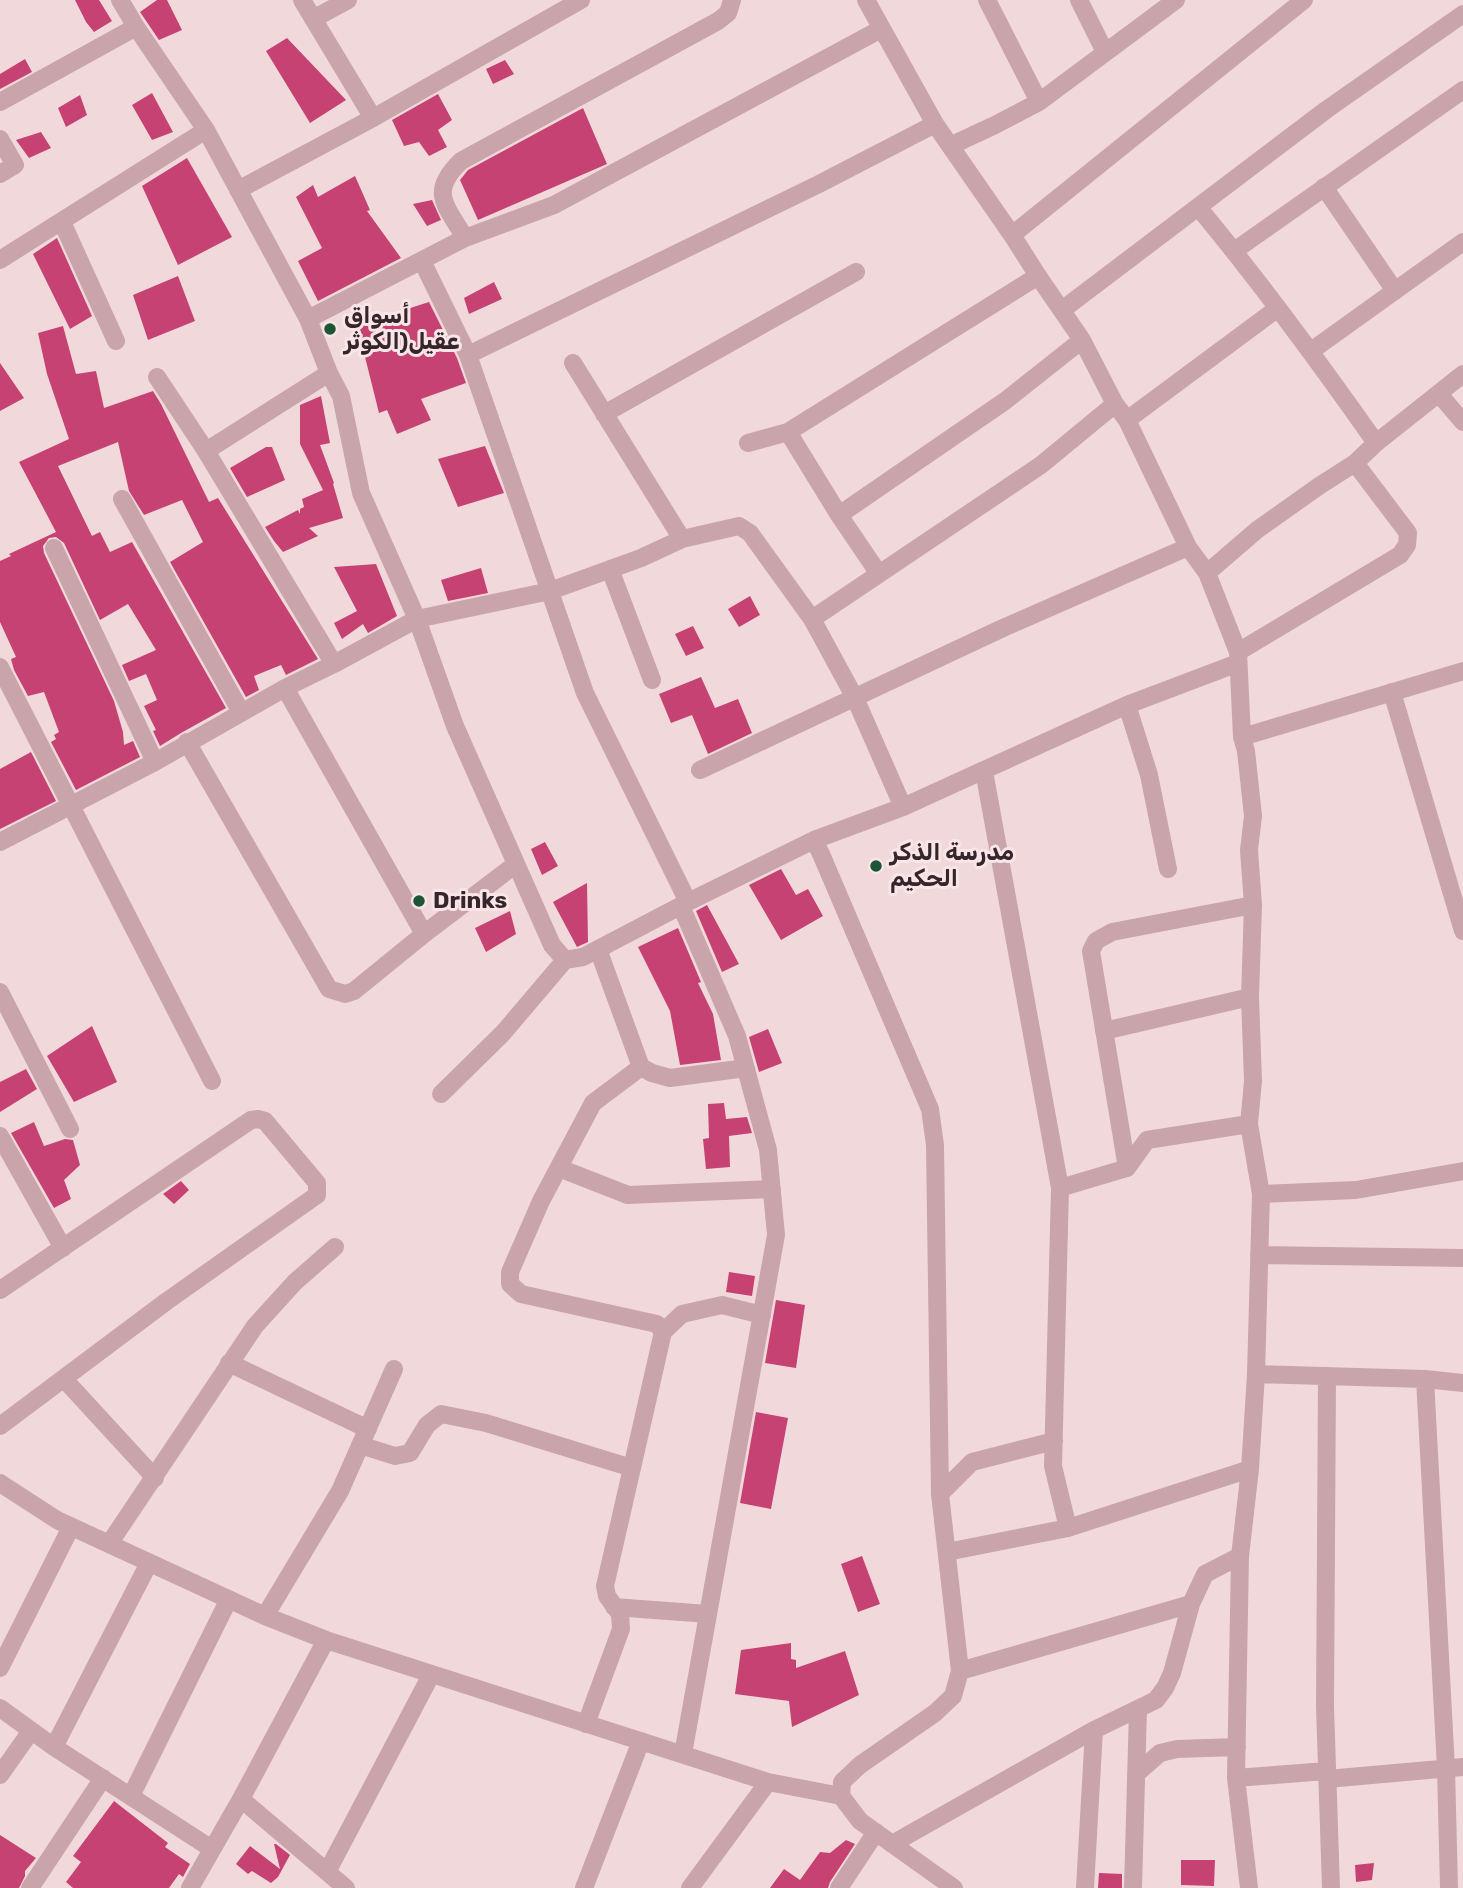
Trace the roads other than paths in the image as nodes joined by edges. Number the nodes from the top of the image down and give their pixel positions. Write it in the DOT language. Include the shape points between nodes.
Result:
graph roads {
  1 [pos="120,0"];
  2 [pos="302,0"];
  3 [pos="348,0"];
  4 [pos="582,0"];
  5 [pos="732,0"];
  6 [pos="866,0"];
  7 [pos="987,0"];
  8 [pos="1079,0"];
  9 [pos="1176,0"];
  10 [pos="1304,0"];
  11 [pos="1463,14"];
  12 [pos="313,19"];
  13 [pos="136,27"];
  14 [pos="881,29"];
  15 [pos="1105,52"];
  16 [pos="1463,91"];
  17 [pos="0,102"];
  18 [pos="1039,102"];
  19 [pos="373,118"];
  20 [pos="935,124"];
  21 [pos="206,131"];
  22 [pos="0,139"];
  23 [pos="950,146"];
  24 [pos="0,174"];
  25 [pos="1324,187"];
  26 [pos="238,190"];
  27 [pos="1198,207"];
  28 [pos="62,222"];
  29 [pos="1012,235"];
  30 [pos="465,238"];
  31 [pos="1463,242"];
  32 [pos="1234,251"];
  33 [pos="0,260"];
  34 [pos="422,261"];
  35 [pos="856,272"];
  36 [pos="1038,276"];
  37 [pos="1395,291"];
  38 [pos="1278,308"];
  39 [pos="1062,310"];
  40 [pos="308,318"];
  41 [pos="1082,340"];
  42 [pos="116,341"];
  43 [pos="1311,351"];
  44 [pos="468,355"];
  45 [pos="573,363"];
  46 [pos="328,373"];
  47 [pos="1463,374"];
  48 [pos="157,377"];
  49 [pos="1438,394"];
  50 [pos="1115,404"];
  51 [pos="604,414"];
  52 [pos="1127,420"];
  53 [pos="1463,422"];
  54 [pos="788,432"];
  55 [pos="748,443"];
  56 [pos="1376,443"];
  57 [pos="206,450"];
  58 [pos="1355,463"];
  59 [pos="121,499"];
  60 [pos="839,515"];
  61 [pos="682,539"];
  62 [pos="1188,547"];
  63 [pos="54,548"];
  64 [pos="610,569"];
  65 [pos="1207,573"];
  66 [pos="879,574"];
  67 [pos="550,591"];
  68 [pos="812,619"];
  69 [pos="418,620"];
  70 [pos="1238,657"];
  71 [pos="334,664"];
  72 [pos="0,667"];
  73 [pos="1463,671"];
  74 [pos="652,680"];
  75 [pos="285,688"];
  76 [pos="1392,692"];
  77 [pos="855,698"];
  78 [pos="1127,705"];
  79 [pos="241,712"];
  80 [pos="1242,737"];
  81 [pos="187,742"];
  82 [pos="155,762"];
  83 [pos="700,770"];
  84 [pos="984,771"];
  85 [pos="71,805"];
  86 [pos="903,807"];
  87 [pos="814,840"];
  88 [pos="0,842"];
  89 [pos="516,864"];
  90 [pos="1167,869"];
  91 [pos="685,904"];
  92 [pos="1253,905"];
  93 [pos="1463,931"];
  94 [pos="424,934"];
  95 [pos="598,949"];
  96 [pos="565,960"];
  97 [pos="0,992"];
  98 [pos="1250,998"];
  99 [pos="1104,1031"];
  100 [pos="640,1067"];
  101 [pos="746,1068"];
  102 [pos="212,1081"];
  103 [pos="441,1094"];
  104 [pos="1249,1124"];
  105 [pos="69,1129"];
  106 [pos="0,1136"];
  107 [pos="559,1168"];
  108 [pos="1127,1168"];
  109 [pos="1463,1171"];
  110 [pos="1060,1188"];
  111 [pos="772,1189"];
  112 [pos="1261,1194"];
  113 [pos="335,1247"];
  114 [pos="63,1248"];
  115 [pos="1259,1255"];
  116 [pos="1463,1258"];
  117 [pos="0,1290"];
  118 [pos="762,1315"];
  119 [pos="663,1332"];
  120 [pos="229,1363"];
  121 [pos="394,1369"];
  122 [pos="1256,1374"];
  123 [pos="1327,1376"];
  124 [pos="1425,1378"];
  125 [pos="64,1379"];
  126 [pos="1463,1383"];
  127 [pos="0,1426"];
  128 [pos="364,1437"];
  129 [pos="1054,1441"];
  130 [pos="632,1468"];
  131 [pos="1250,1469"];
  132 [pos="155,1478"];
  133 [pos="0,1484"];
  134 [pos="940,1494"];
  135 [pos="71,1527"];
  136 [pos="1068,1528"];
  137 [pos="109,1545"];
  138 [pos="947,1552"];
  139 [pos="1240,1556"];
  140 [pos="149,1563"];
  141 [pos="229,1599"];
  142 [pos="1191,1604"];
  143 [pos="614,1607"];
  144 [pos="708,1614"];
  145 [pos="265,1616"];
  146 [pos="326,1640"];
  147 [pos="0,1668"];
  148 [pos="960,1671"];
  149 [pos="431,1675"];
  150 [pos="0,1708"];
  151 [pos="1138,1709"];
  152 [pos="586,1724"];
  153 [pos="1094,1730"];
  154 [pos="31,1731"];
  155 [pos="641,1741"];
  156 [pos="54,1747"];
  157 [pos="1237,1747"];
  158 [pos="683,1754"];
  159 [pos="1455,1768"];
  160 [pos="1136,1774"];
  161 [pos="0,1775"];
  162 [pos="1326,1775"];
  163 [pos="1236,1777"];
  164 [pos="103,1778"];
  165 [pos="768,1783"];
  166 [pos="131,1796"];
  167 [pos="841,1796"];
  168 [pos="241,1799"];
  169 [pos="876,1832"];
  170 [pos="892,1844"];
  171 [pos="212,1849"];
  172 [pos="327,1872"];
  173 [pos="30,1888"];
  174 [pos="190,1888"];
  175 [pos="346,1888"];
  176 [pos="584,1888"];
  177 [pos="690,1888"];
  178 [pos="839,1888"];
  179 [pos="954,1888"];
  180 [pos="1085,1888"];
  181 [pos="1133,1888"];
  182 [pos="1249,1888"];
  183 [pos="1331,1888"];
  184 [pos="1449,1888"];
  1 -- 13 [label="street"];
  2 -- 12 [label="street"];
  3 -- 12 [label="street"];
  4 -- 19 [label="street"];
  5 -- 30 [label="street" via="718,21 461,161 442,187 445,204"];
  6 -- 14 [label="street"];
  7 -- 18 [label="street"];
  8 -- 15 [label="street"];
  9 -- 15 [label="street"];
  10 -- 29 [label="street"];
  11 -- 27 [label="street"];
  12 -- 19 [label="street"];
  13 -- 17 [label="street"];
  13 -- 21 [label="street"];
  14 -- 20 [label="street"];
  14 -- 30 [label="street" via="554,205"];
  15 -- 18 [label="street"];
  16 -- 25 [label="street"];
  18 -- 23 [label="street"];
  19 -- 26 [label="street"];
  20 -- 23 [label="street"];
  20 -- 44 [label="street"];
  21 -- 26 [label="street"];
  21 -- 28 [label="street"];
  22 -- 24 [label="street" via="15,165"];
  23 -- 29 [label="street"];
  25 -- 32 [label="street"];
  25 -- 37 [label="street"];
  26 -- 40 [label="street"];
  27 -- 32 [label="street"];
  27 -- 39 [label="street"];
  28 -- 33 [label="street"];
  28 -- 42 [label="street"];
  29 -- 36 [label="street"];
  30 -- 34 [label="street"];
  31 -- 37 [label="street"];
  32 -- 38 [label="street"];
  34 -- 40 [label="street"];
  34 -- 44 [label="street"];
  35 -- 51 [label="street"];
  36 -- 39 [label="street"];
  36 -- 54 [label="street"];
  37 -- 43 [label="street"];
  38 -- 43 [label="street"];
  38 -- 52 [label="street"];
  39 -- 41 [label="street"];
  40 -- 46 [label="street"];
  41 -- 50 [label="street"];
  41 -- 60 [label="street" via="1005,401"];
  43 -- 56 [label="street"];
  44 -- 67 [label="street"];
  45 -- 51 [label="street"];
  46 -- 57 [label="street"];
  46 -- 69 [label="street" via="341,396 361,493"];
  47 -- 49 [label="street"];
  48 -- 57 [label="street"];
  49 -- 53 [label="street"];
  49 -- 56 [label="street"];
  50 -- 52 [label="street"];
  50 -- 66 [label="street" via="1041,465"];
  51 -- 61 [label="street"];
  52 -- 62 [label="street"];
  54 -- 55 [label="street"];
  54 -- 60 [label="street"];
  56 -- 58 [label="street"];
  57 -- 71 [label="street"];
  58 -- 65 [label="street" via="1257,530"];
  58 -- 70 [label="street" via="1408,533 1407,545 1400,555"];
  59 -- 79 [label="street"];
  60 -- 66 [label="street"];
  61 -- 64 [label="street"];
  61 -- 68 [label="street" via="739,526 750,533"];
  62 -- 65 [label="street"];
  62 -- 77 [label="street"];
  63 -- 82 [label="street"];
  64 -- 67 [label="street"];
  64 -- 74 [label="street"];
  65 -- 70 [label="street"];
  66 -- 68 [label="street"];
  67 -- 69 [label="street"];
  67 -- 91 [label="street" via="585,693"];
  68 -- 77 [label="street"];
  69 -- 71 [label="street"];
  69 -- 89 [label="street" via="455,726"];
  70 -- 78 [label="street"];
  70 -- 80 [label="street"];
  71 -- 75 [label="street"];
  72 -- 85 [label="street"];
  73 -- 76 [label="street"];
  75 -- 79 [label="street"];
  75 -- 94 [label="street"];
  76 -- 80 [label="street"];
  76 -- 93 [label="street"];
  77 -- 83 [label="street"];
  77 -- 86 [label="street"];
  78 -- 84 [label="street"];
  78 -- 90 [label="street" via="1149,775"];
  79 -- 81 [label="street"];
  80 -- 92 [label="street" via="1253,816 1249,850"];
  81 -- 82 [label="street"];
  81 -- 94 [label="street" via="330,989 345,994 354,991"];
  82 -- 85 [label="street"];
  84 -- 86 [label="street"];
  84 -- 110 [label="street"];
  85 -- 88 [label="street"];
  85 -- 102 [label="street"];
  86 -- 87 [label="street"];
  87 -- 91 [label="street"];
  87 -- 134 [label="street" via="930,1109 935,1145"];
  89 -- 94 [label="street"];
  89 -- 96 [label="street" via="552,945"];
  91 -- 95 [label="street"];
  91 -- 101 [label="street"];
  92 -- 98 [label="street"];
  92 -- 99 [label="street" via="1111,932 1096,941 1091,951"];
  95 -- 96 [label="street"];
  95 -- 100 [label="street"];
  96 -- 103 [label="street"];
  97 -- 105 [label="street"];
  98 -- 99 [label="street"];
  98 -- 104 [label="street" via="1253,1081"];
  99 -- 108 [label="street"];
  100 -- 101 [label="street" via="670,1078"];
  100 -- 107 [label="street" via="593,1103"];
  101 -- 111 [label="street" via="768,1150"];
  104 -- 108 [label="street" via="1147,1140"];
  104 -- 112 [label="street"];
  106 -- 114 [label="street"];
  107 -- 111 [label="street" via="628,1195"];
  107 -- 119 [label="street" via="510,1272 510,1284 521,1294 657,1324"];
  108 -- 110 [label="street"];
  109 -- 112 [label="street" via="1356,1190"];
  110 -- 129 [label="street"];
  111 -- 118 [label="street" via="776,1235"];
  112 -- 115 [label="street"];
  113 -- 120 [label="street" via="263,1317"];
  114 -- 117 [label="street"];
  114 -- 125 [label="street" via="251,1120 265,1121 317,1183 317,1195"];
  115 -- 116 [label="street"];
  115 -- 122 [label="street"];
  118 -- 119 [label="street" via="722,1305 682,1314"];
  118 -- 144 [label="street"];
  119 -- 130 [label="street"];
  120 -- 128 [label="street"];
  120 -- 132 [label="street"];
  121 -- 128 [label="street"];
  122 -- 123 [label="street"];
  122 -- 131 [label="street"];
  123 -- 124 [label="street"];
  123 -- 162 [label="street"];
  124 -- 126 [label="street"];
  124 -- 159 [label="street"];
  125 -- 127 [label="street"];
  125 -- 132 [label="street"];
  128 -- 130 [label="street" via="395,1456 410,1453 427,1426 442,1414"];
  128 -- 145 [label="street" via="340,1491"];
  129 -- 134 [label="street" via="972,1462"];
  129 -- 136 [label="street" via="1053,1466"];
  130 -- 143 [label="street" via="605,1586"];
  131 -- 136 [label="street"];
  131 -- 139 [label="street"];
  132 -- 137 [label="street"];
  133 -- 135 [label="street"];
  134 -- 138 [label="street"];
  135 -- 137 [label="street"];
  135 -- 147 [label="street"];
  136 -- 138 [label="street"];
  137 -- 140 [label="street"];
  138 -- 148 [label="street"];
  139 -- 142 [label="street" via="1205,1574"];
  139 -- 157 [label="street"];
  140 -- 141 [label="street"];
  140 -- 156 [label="street"];
  141 -- 145 [label="street"];
  141 -- 166 [label="street"];
  142 -- 148 [label="street"];
  142 -- 151 [label="street" via="1165,1688 1156,1700"];
  143 -- 144 [label="street"];
  143 -- 152 [label="street" via="620,1614 621,1629"];
  144 -- 158 [label="street"];
  145 -- 146 [label="street"];
  146 -- 149 [label="street"];
  146 -- 168 [label="street"];
  148 -- 167 [label="street" via="953,1696 860,1765 842,1782"];
  149 -- 152 [label="street"];
  149 -- 172 [label="street"];
  150 -- 154 [label="street"];
  151 -- 153 [label="street"];
  151 -- 160 [label="street"];
  152 -- 155 [label="street"];
  153 -- 170 [label="street"];
  153 -- 180 [label="street"];
  154 -- 156 [label="street"];
  154 -- 161 [label="street"];
  155 -- 158 [label="street"];
  155 -- 176 [label="street"];
  156 -- 164 [label="street"];
  157 -- 160 [label="street" via="1160,1753"];
  157 -- 163 [label="street"];
  158 -- 165 [label="street"];
  159 -- 162 [label="street"];
  159 -- 184 [label="street"];
  160 -- 181 [label="street"];
  162 -- 163 [label="street"];
  162 -- 183 [label="street"];
  163 -- 182 [label="street"];
  164 -- 166 [label="street"];
  164 -- 173 [label="street"];
  165 -- 167 [label="street"];
  165 -- 177 [label="street"];
  166 -- 171 [label="street"];
  167 -- 169 [label="street" via="860,1821"];
  168 -- 171 [label="street"];
  168 -- 172 [label="street"];
  169 -- 170 [label="street"];
  169 -- 178 [label="street"];
  170 -- 179 [label="street"];
  171 -- 174 [label="street"];
  172 -- 175 [label="street"];
}
